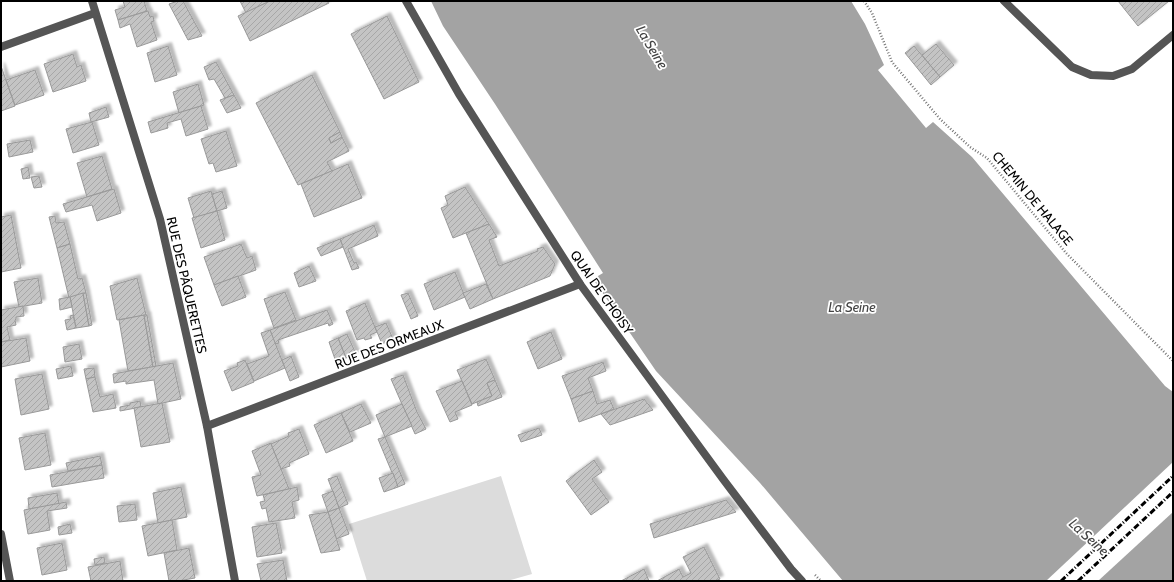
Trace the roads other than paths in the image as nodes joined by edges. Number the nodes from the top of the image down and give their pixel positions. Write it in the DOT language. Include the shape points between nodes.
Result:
graph roads {
  1 [pos="92,1"];
  2 [pos="406,1"];
  3 [pos="1004,1"];
  4 [pos="95,13"];
  5 [pos="1173,35"];
  6 [pos="1,47"];
  7 [pos="580,284"];
  8 [pos="207,426"];
  9 [pos="1,534"];
  10 [pos="10,581"];
  11 [pos="235,581"];
  12 [pos="802,581"];
  1 -- 4 [label="street, RUE DES PÂQUERETTES"];
  2 -- 7 [label="street, QUAI DE CHOISY" via="459,94"];
  3 -- 5 [label="street" via="1072,67 1091,75 1113,76 1132,69"];
  4 -- 6 [label="street"];
  4 -- 8 [label="street, RUE DES PÂQUERETTES" via="160,219"];
  7 -- 8 [label="street, RUE DES ORMEAUX"];
  7 -- 12 [label="street, QUAI DE CHOISY" via="791,570"];
  8 -- 11 [label="street, RUE DES PÂQUERETTES"];
  9 -- 10 [label="street"];
}
